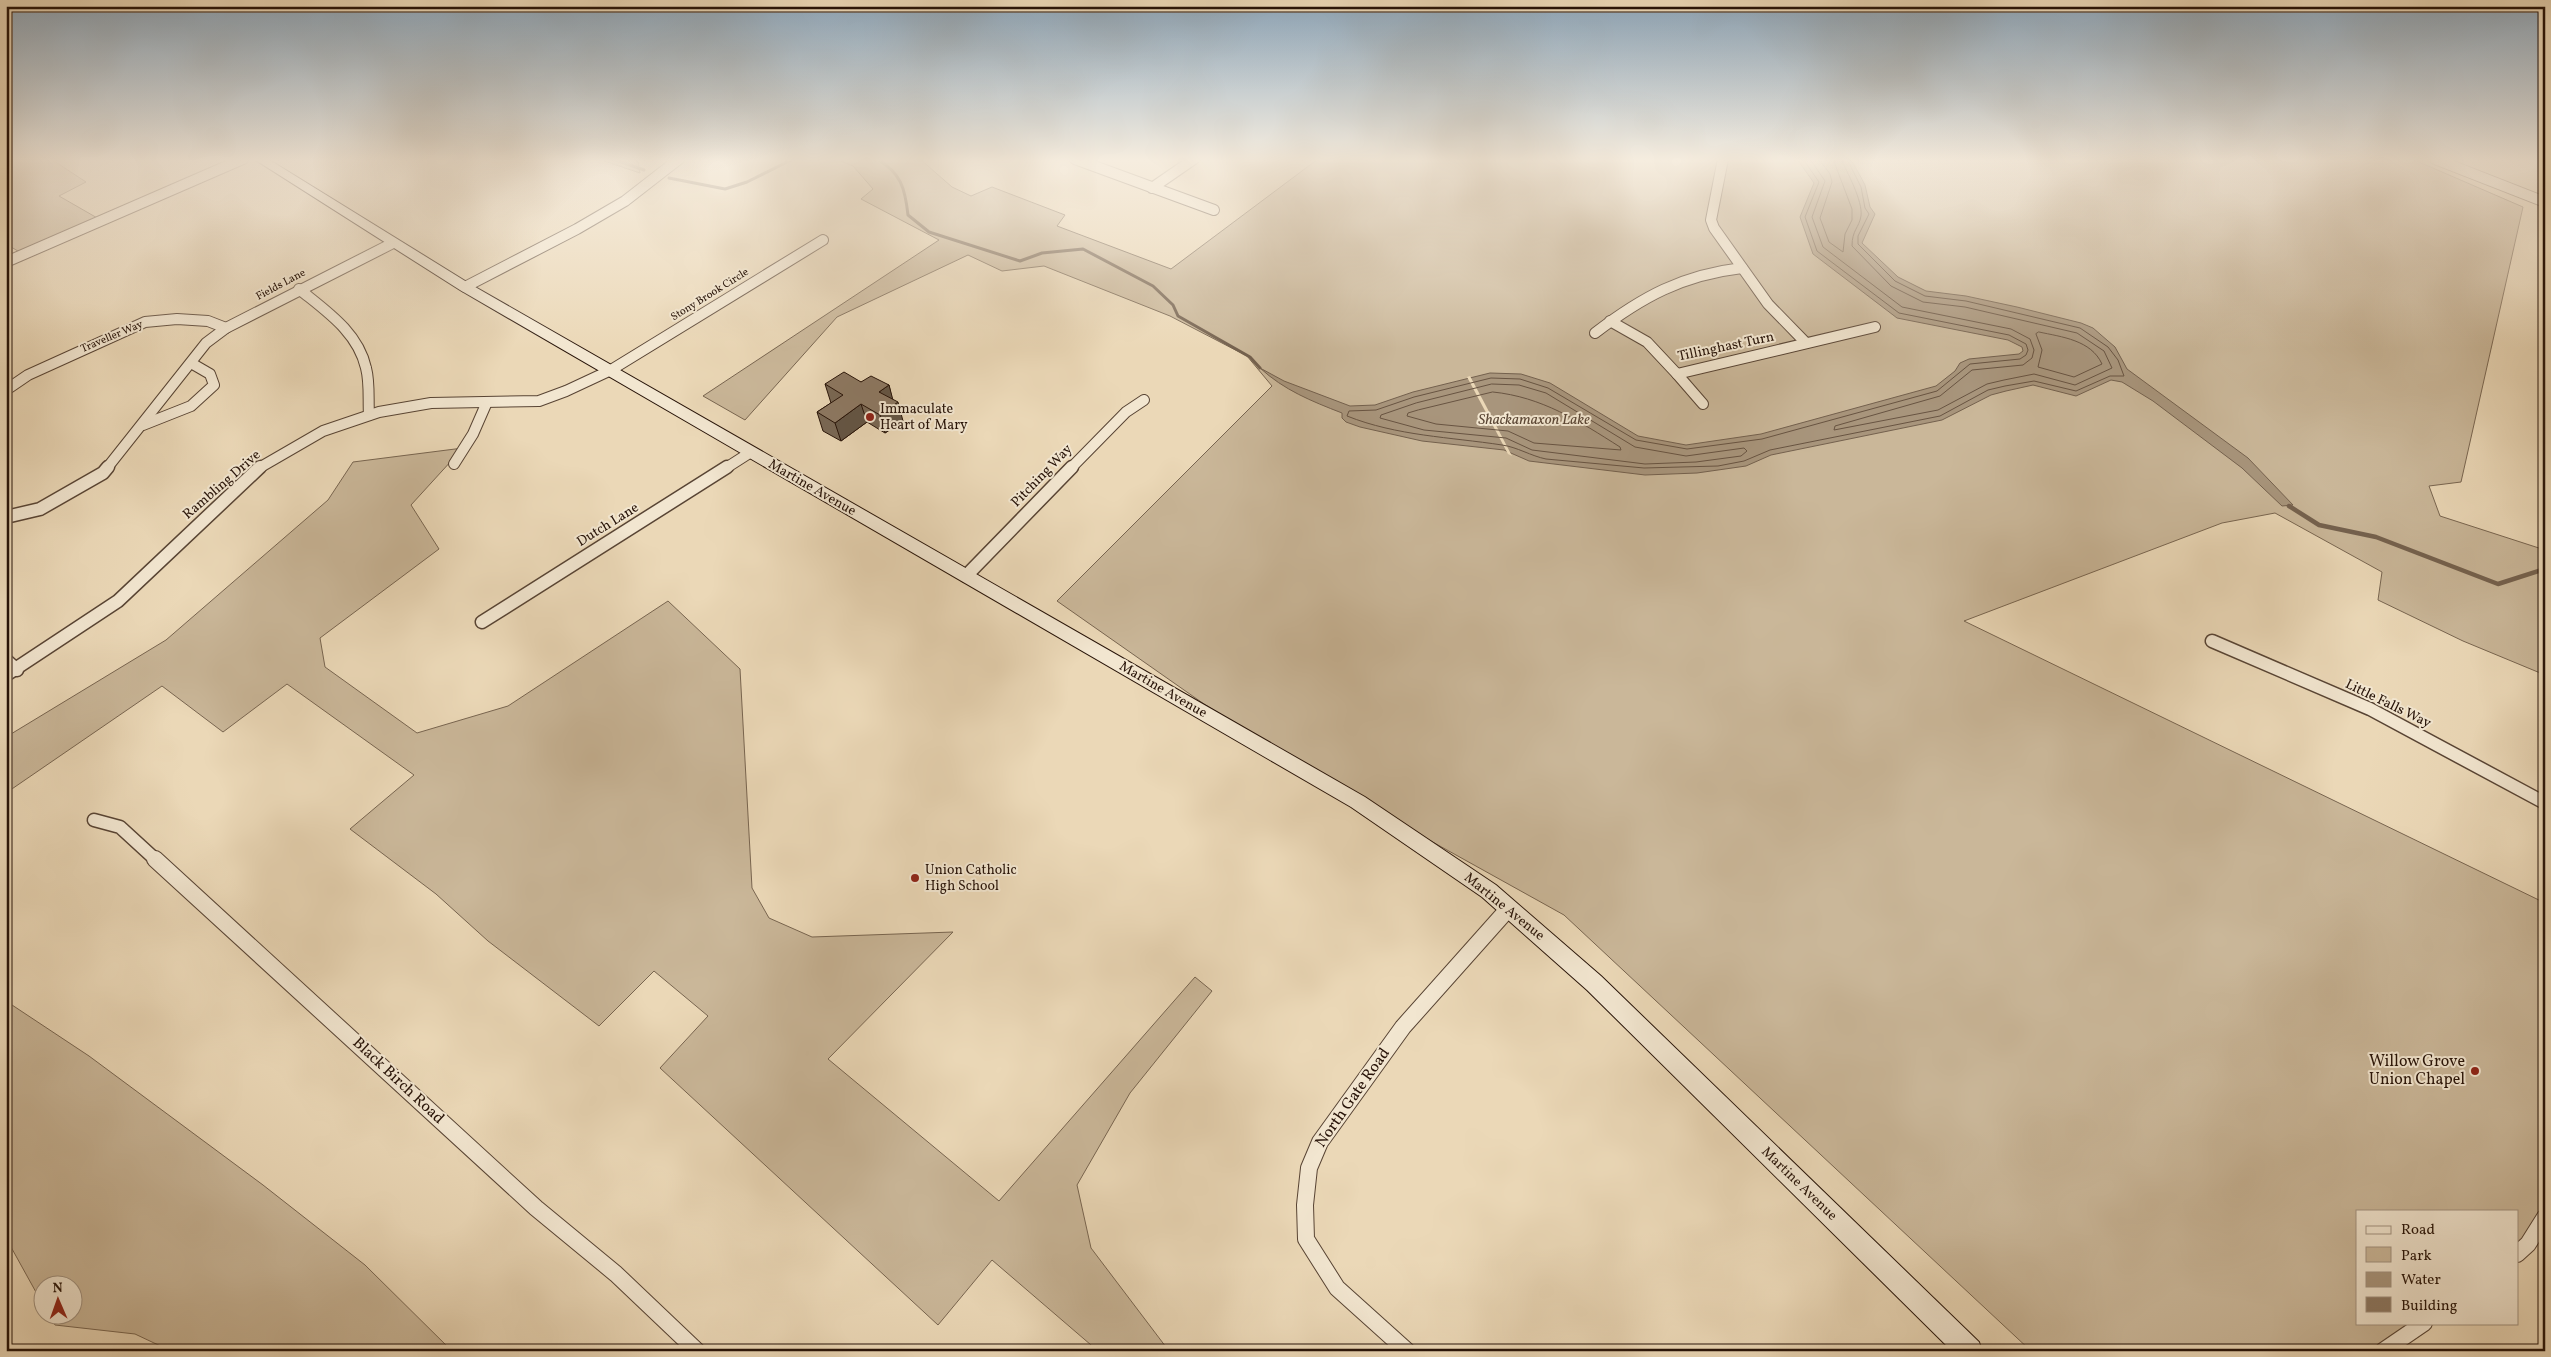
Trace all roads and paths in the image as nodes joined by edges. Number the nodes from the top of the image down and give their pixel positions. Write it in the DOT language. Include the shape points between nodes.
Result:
graph roads {
  1 [pos="97,222"];
  2 [pos="360,222"];
  3 [pos="589,222"];
  4 [pos="1712,222"];
  5 [pos="823,240"];
  6 [pos="393,243"];
  7 [pos="6,262"];
  8 [pos="1742,268"];
  9 [pos="464,287"];
  10 [pos="299,289"];
  11 [pos="1610,321"];
  12 [pos="1875,327"];
  13 [pos="226,328"];
  14 [pos="1595,333"];
  15 [pos="1806,343"];
  16 [pos="191,363"];
  17 [pos="610,371"];
  18 [pos="1677,374"];
  19 [pos="6,390"];
  20 [pos="1144,400"];
  21 [pos="487,402"];
  22 [pos="1703,404"];
  23 [pos="369,415"];
  24 [pos="143,424"];
  25 [pos="751,452"];
  26 [pos="454,464"];
  27 [pos="6,517"];
  28 [pos="966,576"];
  29 [pos="482,622"];
  30 [pos="2212,641"];
  31 [pos="6,660"];
  32 [pos="11,672"];
  33 [pos="2545,803"];
  34 [pos="94,820"];
  35 [pos="1509,908"];
  36 [pos="2543,1226"];
  37 [pos="2518,1253"];
  38 [pos="2423,1324"];
  39 [pos="697,1351"];
  40 [pos="1407,1351"];
  41 [pos="1970,1351"];
  42 [pos="2383,1351"];
  1 -- 7 [label="street"];
  2 -- 6 [label="main road, Martine Avenue"];
  3 -- 9 [label="street"];
  4 -- 8 [label="street, Tillinghast Turn"];
  5 -- 17 [label="street, Stony Brook Circle"];
  6 -- 9 [label="main road, Martine Avenue"];
  6 -- 10 [label="street, Fields Lane"];
  8 -- 11 [label="street" via="1707,272 1674,282"];
  8 -- 15 [label="street, Tillinghast Turn" via="1768,304"];
  9 -- 17 [label="main road, Martine Avenue"];
  10 -- 13 [label="street, Fields Lane"];
  10 -- 23 [label="street" via="347,328 355,340 366,368"];
  11 -- 14 [label="street"];
  11 -- 18 [label="street, Tillinghast Turn" via="1647,342"];
  12 -- 15 [label="street, Tillinghast Turn"];
  13 -- 16 [label="street, Fields Lane" via="206,343"];
  13 -- 19 [label="street, Traveller Way" via="200,320 177,318 145,322 28,375"];
  15 -- 18 [label="street, Tillinghast Turn"];
  16 -- 24 [label="street, Fields Lane"];
  16 -- 24 [label="street" via="210,374 214,385 208,393 184,409"];
  17 -- 21 [label="street, Rambling Drive" via="539,401"];
  17 -- 25 [label="main road, Martine Avenue"];
  18 -- 22 [label="street"];
  20 -- 28 [label="street, Pitching Way" via="1126,412"];
  21 -- 23 [label="street, Rambling Drive" via="431,403"];
  21 -- 26 [label="street" via="471,441"];
  23 -- 32 [label="street, Rambling Drive" via="323,431 262,466 118,601"];
  24 -- 27 [label="street, Fields Lane" via="103,473 40,508"];
  25 -- 28 [label="main road, Martine Avenue"];
  25 -- 29 [label="street, Dutch Lane"];
  28 -- 35 [label="main road, Martine Avenue" via="1358,802"];
  30 -- 33 [label="street, Little Falls Way" via="2370,709"];
  31 -- 32 [label="street"];
  34 -- 39 [label="street, Black Birch Road" via="120,826 536,1208 616,1274"];
  35 -- 40 [label="street, North Gate Road" via="1403,1027 1320,1142 1309,1168 1306,1239 1336,1288"];
  35 -- 41 [label="main road, Martine Avenue" via="1594,983"];
  36 -- 37 [label="street"];
  38 -- 42 [label="street"];
}
